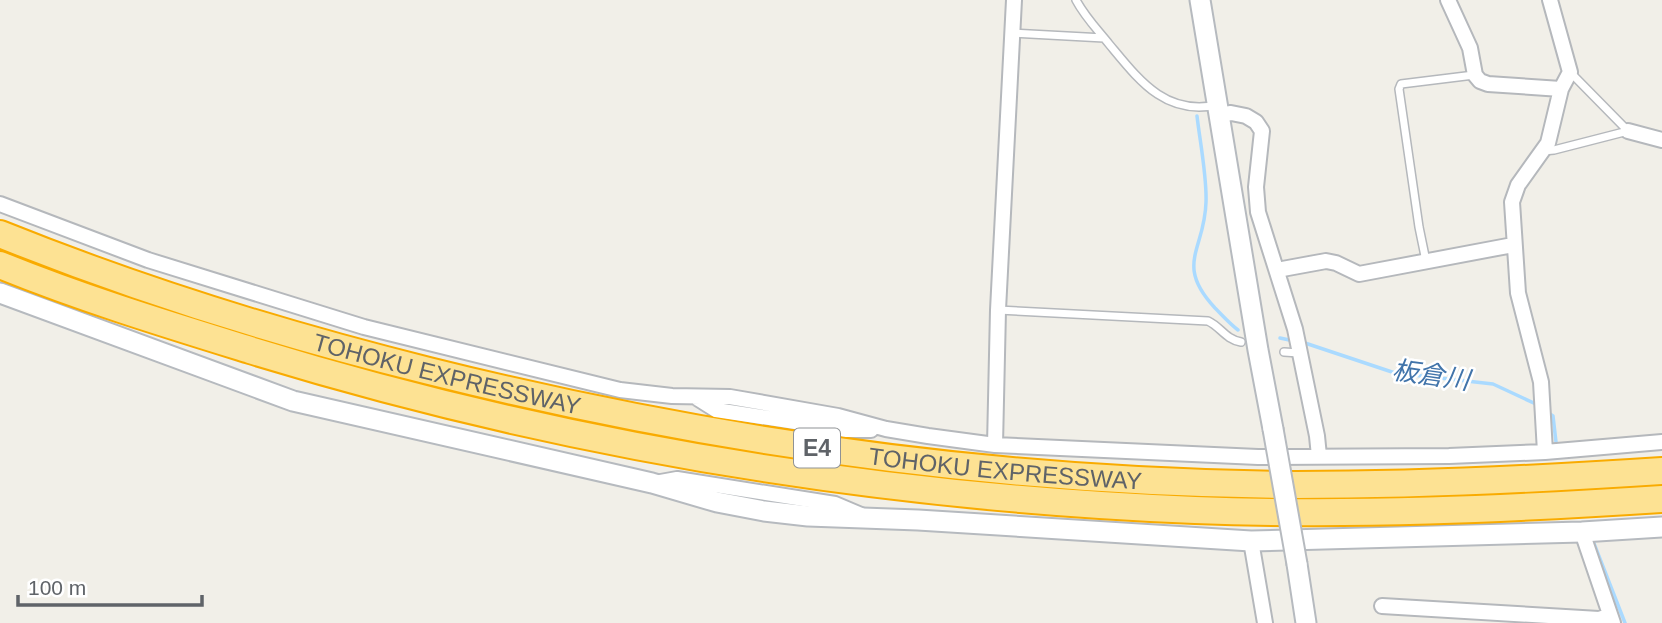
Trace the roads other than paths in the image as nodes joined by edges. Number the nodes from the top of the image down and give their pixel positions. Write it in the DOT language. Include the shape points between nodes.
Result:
graph roads {
  1 [pos="1014,0"];
  2 [pos="1076,0"];
  3 [pos="1200,0"];
  4 [pos="1448,0"];
  5 [pos="1550,0"];
  6 [pos="1012,33"];
  7 [pos="1104,37"];
  8 [pos="1570,72"];
  9 [pos="1475,75"];
  10 [pos="1561,89"];
  11 [pos="1218,110"];
  12 [pos="1628,131"];
  13 [pos="1662,140"];
  14 [pos="1543,151"];
  15 [pos="0,204"];
  16 [pos="0,234"];
  17 [pos="1513,245"];
  18 [pos="1426,261"];
  19 [pos="0,265"];
  20 [pos="1277,270"];
  21 [pos="0,293"];
  22 [pos="999,310"];
  23 [pos="1241,342"];
  24 [pos="697,397"];
  25 [pos="886,429"];
  26 [pos="1662,442"];
  27 [pos="995,445"];
  28 [pos="1545,452"];
  29 [pos="1319,456"];
  30 [pos="1662,471"];
  31 [pos="1662,499"];
  32 [pos="1662,527"];
  33 [pos="1582,532"];
  34 [pos="1251,541"];
  35 [pos="1382,606"];
  36 [pos="1612,619"];
  37 [pos="1265,623"];
  38 [pos="1307,623"];
  1 -- 6 [label="street"];
  2 -- 7 [label="lane"];
  3 -- 11 [label="street"];
  4 -- 9 [label="street" via="1470,48"];
  5 -- 8 [label="street"];
  6 -- 7 [label="lane"];
  6 -- 22 [label="street"];
  7 -- 11 [label="lane" via="1142,83 1162,97 1182,106"];
  8 -- 10 [label="street"];
  8 -- 12 [label="lane"];
  9 -- 10 [label="street" via="1488,83"];
  9 -- 18 [label="lane" via="1401,84 1399,89"];
  10 -- 14 [label="street"];
  11 -- 20 [label="street" via="1246,116 1262,131 1258,212"];
  11 -- 38 [label="street, bridge"];
  12 -- 13 [label="street"];
  12 -- 14 [label="lane"];
  14 -- 17 [label="street" via="1518,185 1512,202"];
  15 -- 24 [label="street" via="148,260 364,327 620,390"];
  16 -- 30 [label="highway, TOHOKU EXPRESSWAY / E4" via="212,309 393,362 614,414 813,448 1075,476 1296,485"];
  17 -- 18 [label="street"];
  17 -- 28 [label="street" via="1518,293 1541,382"];
  18 -- 20 [label="street" via="1359,274 1326,261"];
  19 -- 31 [label="highway, TOHOKU EXPRESSWAY / E4" via="206,336 388,390 610,441 811,476 975,495 1196,510 1398,512"];
  20 -- 29 [label="street" via="1295,329 1291,352"];
  21 -- 34 [label="street" via="293,401 717,502 808,516"];
  22 -- 23 [label="lane" via="1208,321 1226,337"];
  22 -- 27 [label="street"];
  24 -- 25 [label="street" via="730,397"];
  24 -- 25 [label="street" via="716,410 774,424"];
  25 -- 27 [label="street"];
  26 -- 28 [label="street"];
  27 -- 29 [label="street"];
  28 -- 29 [label="street"];
  32 -- 33 [label="street"];
  33 -- 34 [label="street"];
  33 -- 36 [label="street"];
  34 -- 37 [label="street"];
  35 -- 36 [label="street"];
}
